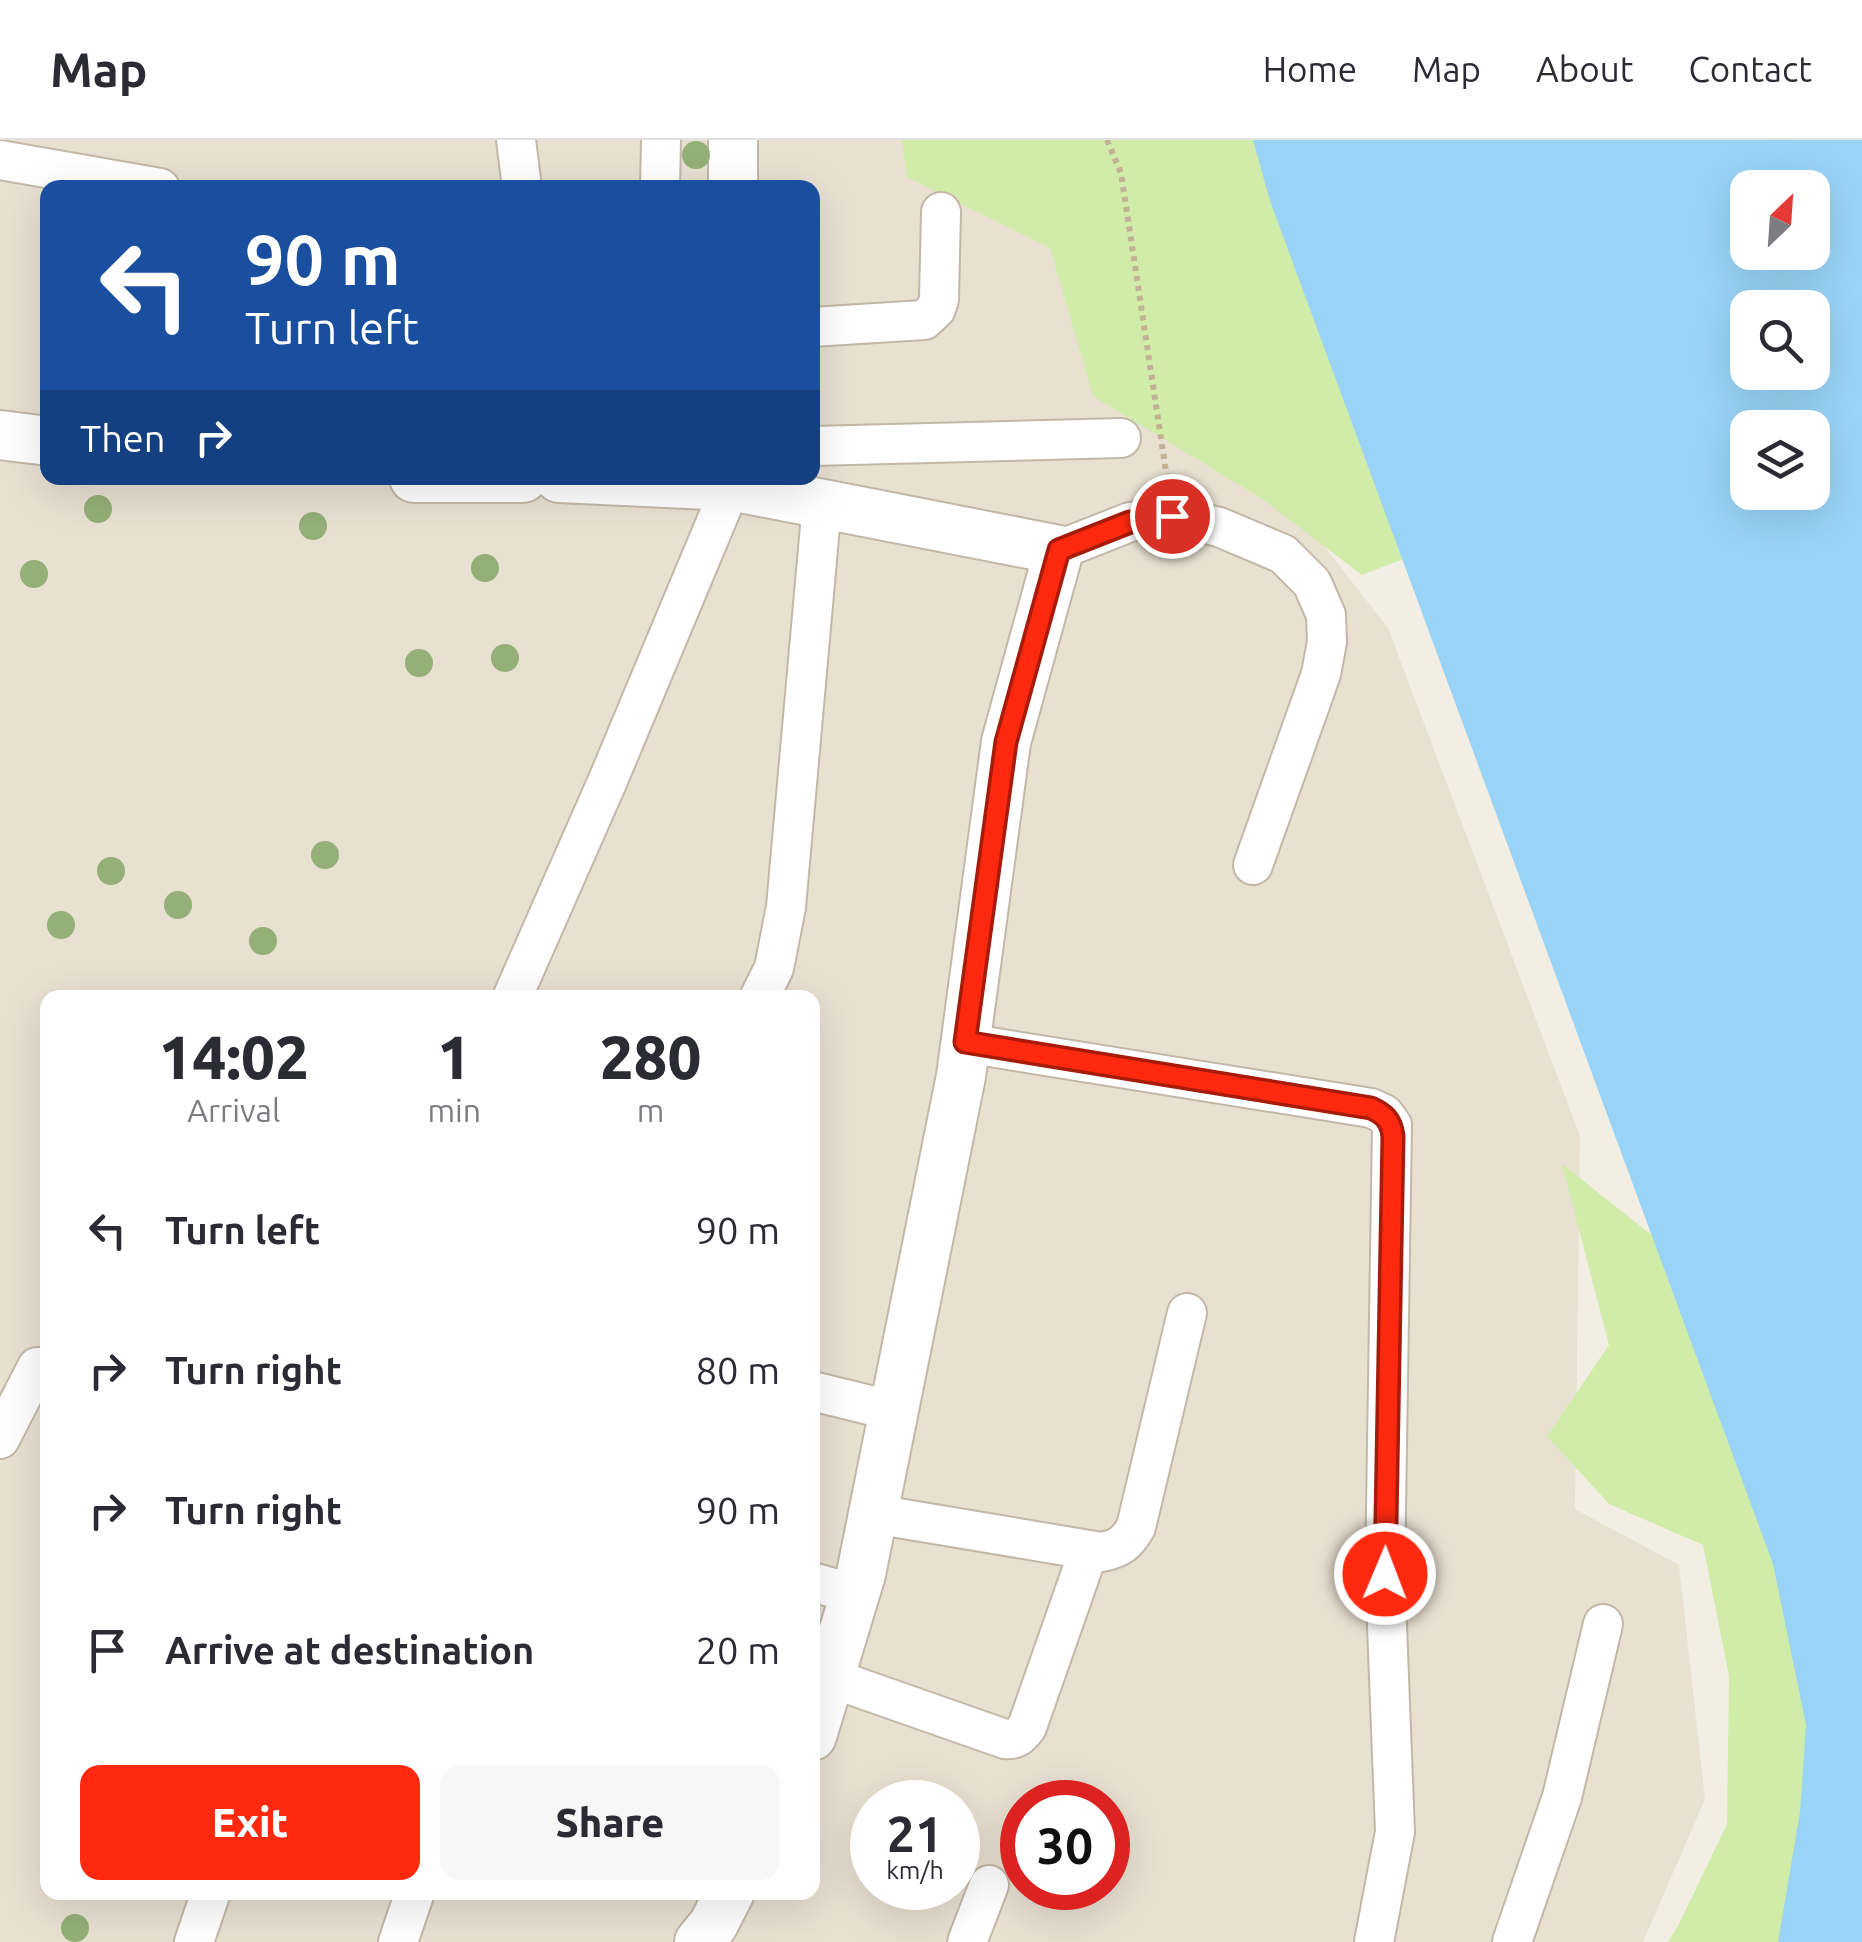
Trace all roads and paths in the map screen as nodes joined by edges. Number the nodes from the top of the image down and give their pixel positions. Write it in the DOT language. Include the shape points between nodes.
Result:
graph roads {
  1 [pos="516,140"];
  2 [pos="661,140"];
  3 [pos="733,140"];
  4 [pos="1107,140"];
  5 [pos="0,160"];
  6 [pos="114,180"];
  7 [pos="521,180"];
  8 [pos="660,180"];
  9 [pos="733,180"];
  10 [pos="942,212"];
  11 [pos="820,327"];
  12 [pos="0,435"];
  13 [pos="1121,438"];
  14 [pos="40,439"];
  15 [pos="820,446"];
  16 [pos="730,485"];
  17 [pos="743,485"];
  18 [pos="822,504"];
  19 [pos="1172,516"];
  20 [pos="1059,550"];
  21 [pos="1254,865"];
  22 [pos="516,990"];
  23 [pos="764,990"];
  24 [pos="965,1042"];
  25 [pos="1187,1313"];
  26 [pos="40,1367"];
  27 [pos="820,1394"];
  28 [pos="894,1411"];
  29 [pos="4,1422"];
  30 [pos="874,1514"];
  31 [pos="1089,1550"];
  32 [pos="834,1588"];
  33 [pos="1603,1624"];
  34 [pos="831,1678"];
  35 [pos="820,1712"];
  36 [pos="989,1885"];
  37 [pos="208,1900"];
  38 [pos="412,1900"];
  39 [pos="726,1900"];
  40 [pos="704,1941"];
  41 [pos="194,1942"];
  42 [pos="398,1942"];
  43 [pos="966,1942"];
  44 [pos="1374,1942"];
  45 [pos="1512,1942"];
  1 -- 7 [label="street"];
  2 -- 8 [label="street"];
  3 -- 9 [label="street"];
  4 -- 19 [label="path" via="1121,173"];
  5 -- 6 [label="street"];
  10 -- 11 [label="street" via="939,299 930,315"];
  12 -- 14 [label="street"];
  13 -- 15 [label="street"];
  16 -- 22 [label="street"];
  17 -- 18 [label="street"];
  18 -- 20 [label="street"];
  18 -- 23 [label="street" via="786,907"];
  19 -- 20 [label="street" via="1130,522"];
  19 -- 21 [label="street" via="1284,554 1312,582 1326,615 1321,674"];
  20 -- 24 [label="street" via="1006,742"];
  24 -- 28 [label="street"];
  24 -- 44 [label="street" via="1371,1108 1392,1125 1385,1574 1396,1821"];
  25 -- 31 [label="street" via="1136,1527 1117,1550"];
  26 -- 29 [label="street"];
  27 -- 28 [label="street"];
  28 -- 30 [label="street"];
  30 -- 31 [label="street"];
  30 -- 32 [label="street"];
  31 -- 34 [label="street" via="1026,1727 1013,1740"];
  32 -- 34 [label="street"];
  33 -- 45 [label="street" via="1562,1796"];
  34 -- 35 [label="street"];
  36 -- 43 [label="street"];
  37 -- 41 [label="street"];
  38 -- 42 [label="street"];
  39 -- 40 [label="street"];
}
